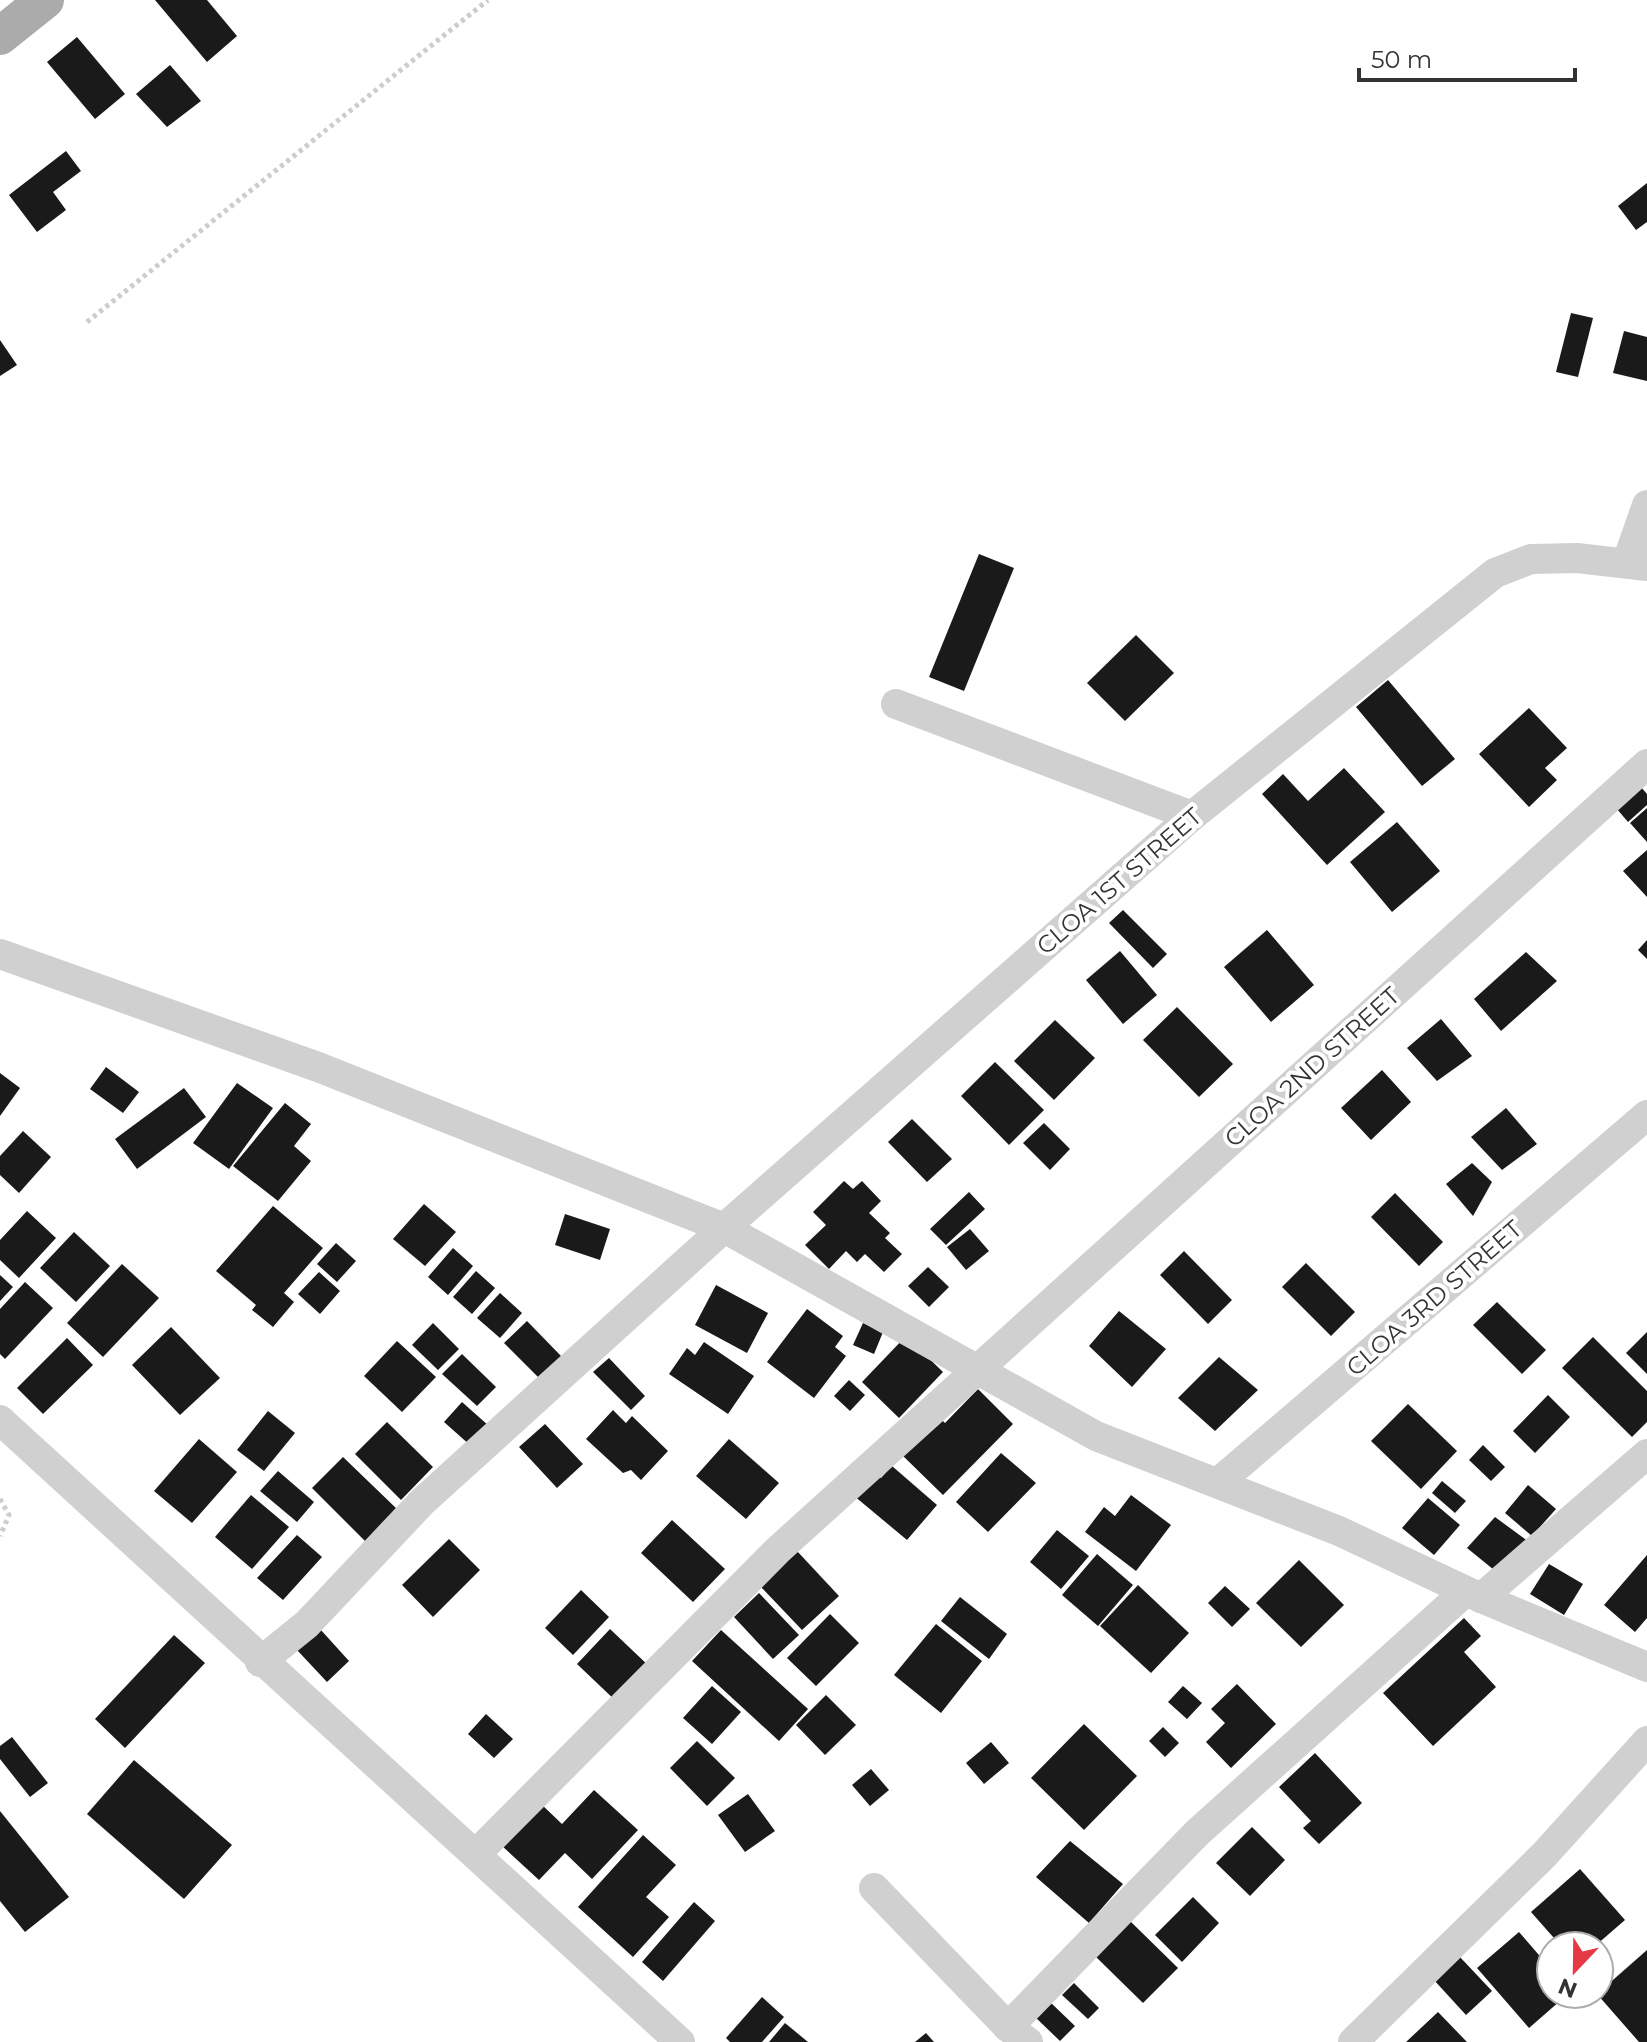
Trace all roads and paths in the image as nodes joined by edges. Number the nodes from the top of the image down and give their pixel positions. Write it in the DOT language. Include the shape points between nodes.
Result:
graph roads {
  1 [pos="45,0"];
  2 [pos="488,0"];
  3 [pos="0,36"];
  4 [pos="87,322"];
  5 [pos="1647,505"];
  6 [pos="1637,564"];
  7 [pos="896,704"];
  8 [pos="1647,764"];
  9 [pos="1192,816"];
  10 [pos="0,954"];
  11 [pos="1647,1115"];
  12 [pos="724,1228"];
  13 [pos="978,1371"];
  14 [pos="0,1420"];
  15 [pos="1647,1454"];
  16 [pos="1220,1481"];
  17 [pos="0,1499"];
  18 [pos="0,1536"];
  19 [pos="1474,1595"];
  20 [pos="260,1662"];
  21 [pos="1647,1667"];
  22 [pos="1647,1741"];
  23 [pos="476,1854"];
  24 [pos="874,1888"];
  25 [pos="1018,2035"];
  26 [pos="680,2042"];
  27 [pos="1353,2042"];
  1 -- 3 [label="main road"];
  2 -- 4 [label="path"];
  5 -- 6 [label="street"];
  6 -- 9 [label="street, CLOA 1ST STREET" via="1531,559 1495,573"];
  7 -- 9 [label="street"];
  8 -- 13 [label="street, CLOA 2ND STREET"];
  9 -- 12 [label="street, CLOA 1ST STREET"];
  10 -- 12 [label="street" via="318,1067"];
  11 -- 16 [label="street, CLOA 3RD STREET"];
  12 -- 13 [label="street"];
  12 -- 20 [label="street, CLOA 1ST STREET" via="422,1502 307,1624"];
  13 -- 16 [label="street" via="1096,1436"];
  13 -- 23 [label="street, CLOA 2ND STREET" via="759,1569"];
  14 -- 20 [label="street"];
  15 -- 19 [label="street"];
  16 -- 19 [label="street"];
  17 -- 18 [label="path" via="9,1515"];
  19 -- 21 [label="street"];
  19 -- 25 [label="street" via="1197,1833"];
  20 -- 23 [label="street"];
  22 -- 27 [label="street" via="1544,1855"];
  23 -- 26 [label="street"];
  24 -- 25 [label="street"];
}
